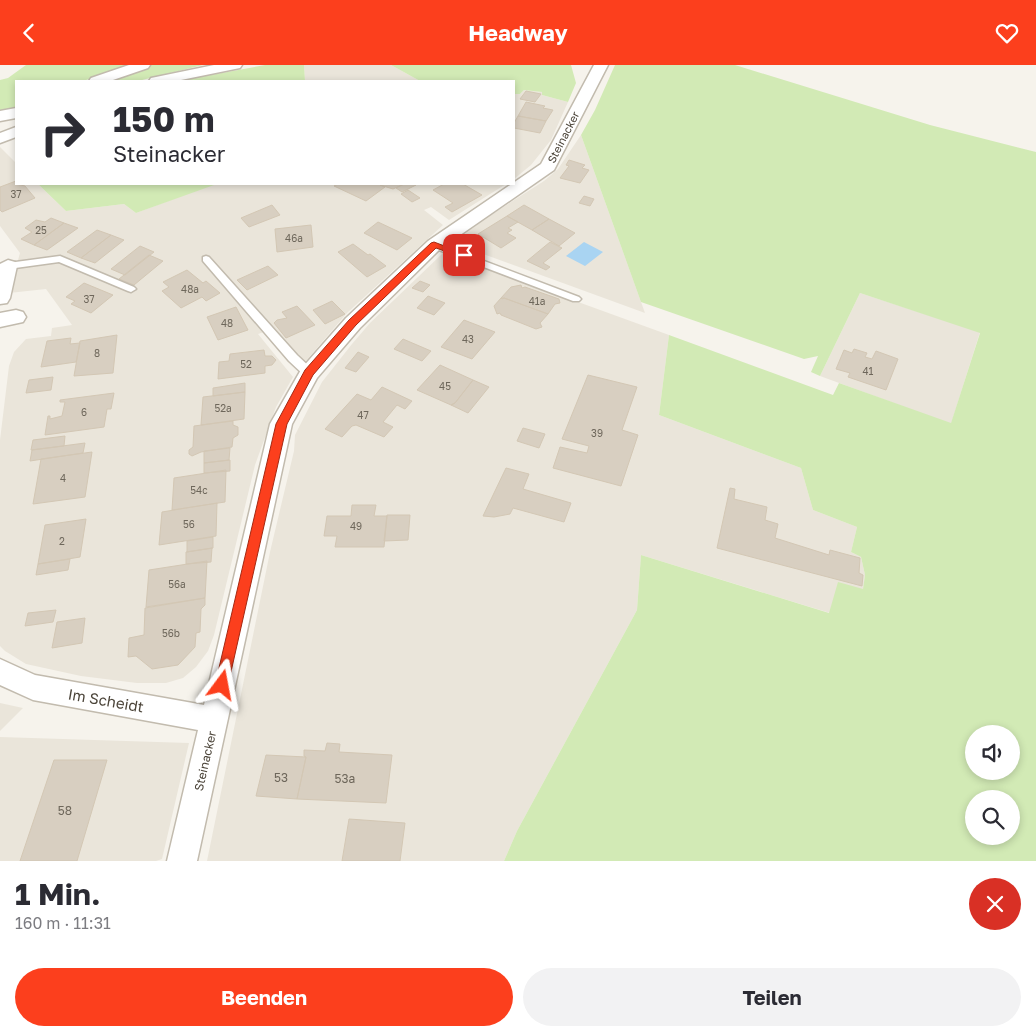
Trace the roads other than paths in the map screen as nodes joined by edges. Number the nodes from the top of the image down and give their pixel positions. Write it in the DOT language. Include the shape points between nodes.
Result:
graph roads {
  1 [pos="143,65"];
  2 [pos="235,65"];
  3 [pos="601,65"];
  4 [pos="99,80"];
  5 [pos="161,80"];
  6 [pos="15,113"];
  7 [pos="0,116"];
  8 [pos="15,132"];
  9 [pos="0,138"];
  10 [pos="434,245"];
  11 [pos="206,259"];
  12 [pos="8,266"];
  13 [pos="131,289"];
  14 [pos="0,298"];
  15 [pos="576,299"];
  16 [pos="309,373"];
  17 [pos="0,672"];
  18 [pos="214,719"];
  19 [pos="182,861"];
  1 -- 4 [label="street"];
  2 -- 5 [label="street"];
  3 -- 10 [label="street, Steinacker" via="548,167"];
  6 -- 7 [label="street"];
  8 -- 9 [label="street"];
  10 -- 15 [label="lane"];
  10 -- 16 [label="street, Steinacker" via="353,323"];
  11 -- 16 [label="lane"];
  12 -- 13 [label="lane" via="60,259"];
  12 -- 14 [label="street"];
  16 -- 18 [label="street, Steinacker" via="281,424"];
  17 -- 18 [label="street, Im Scheidt" via="33,687"];
  18 -- 19 [label="street, Steinacker"];
}
